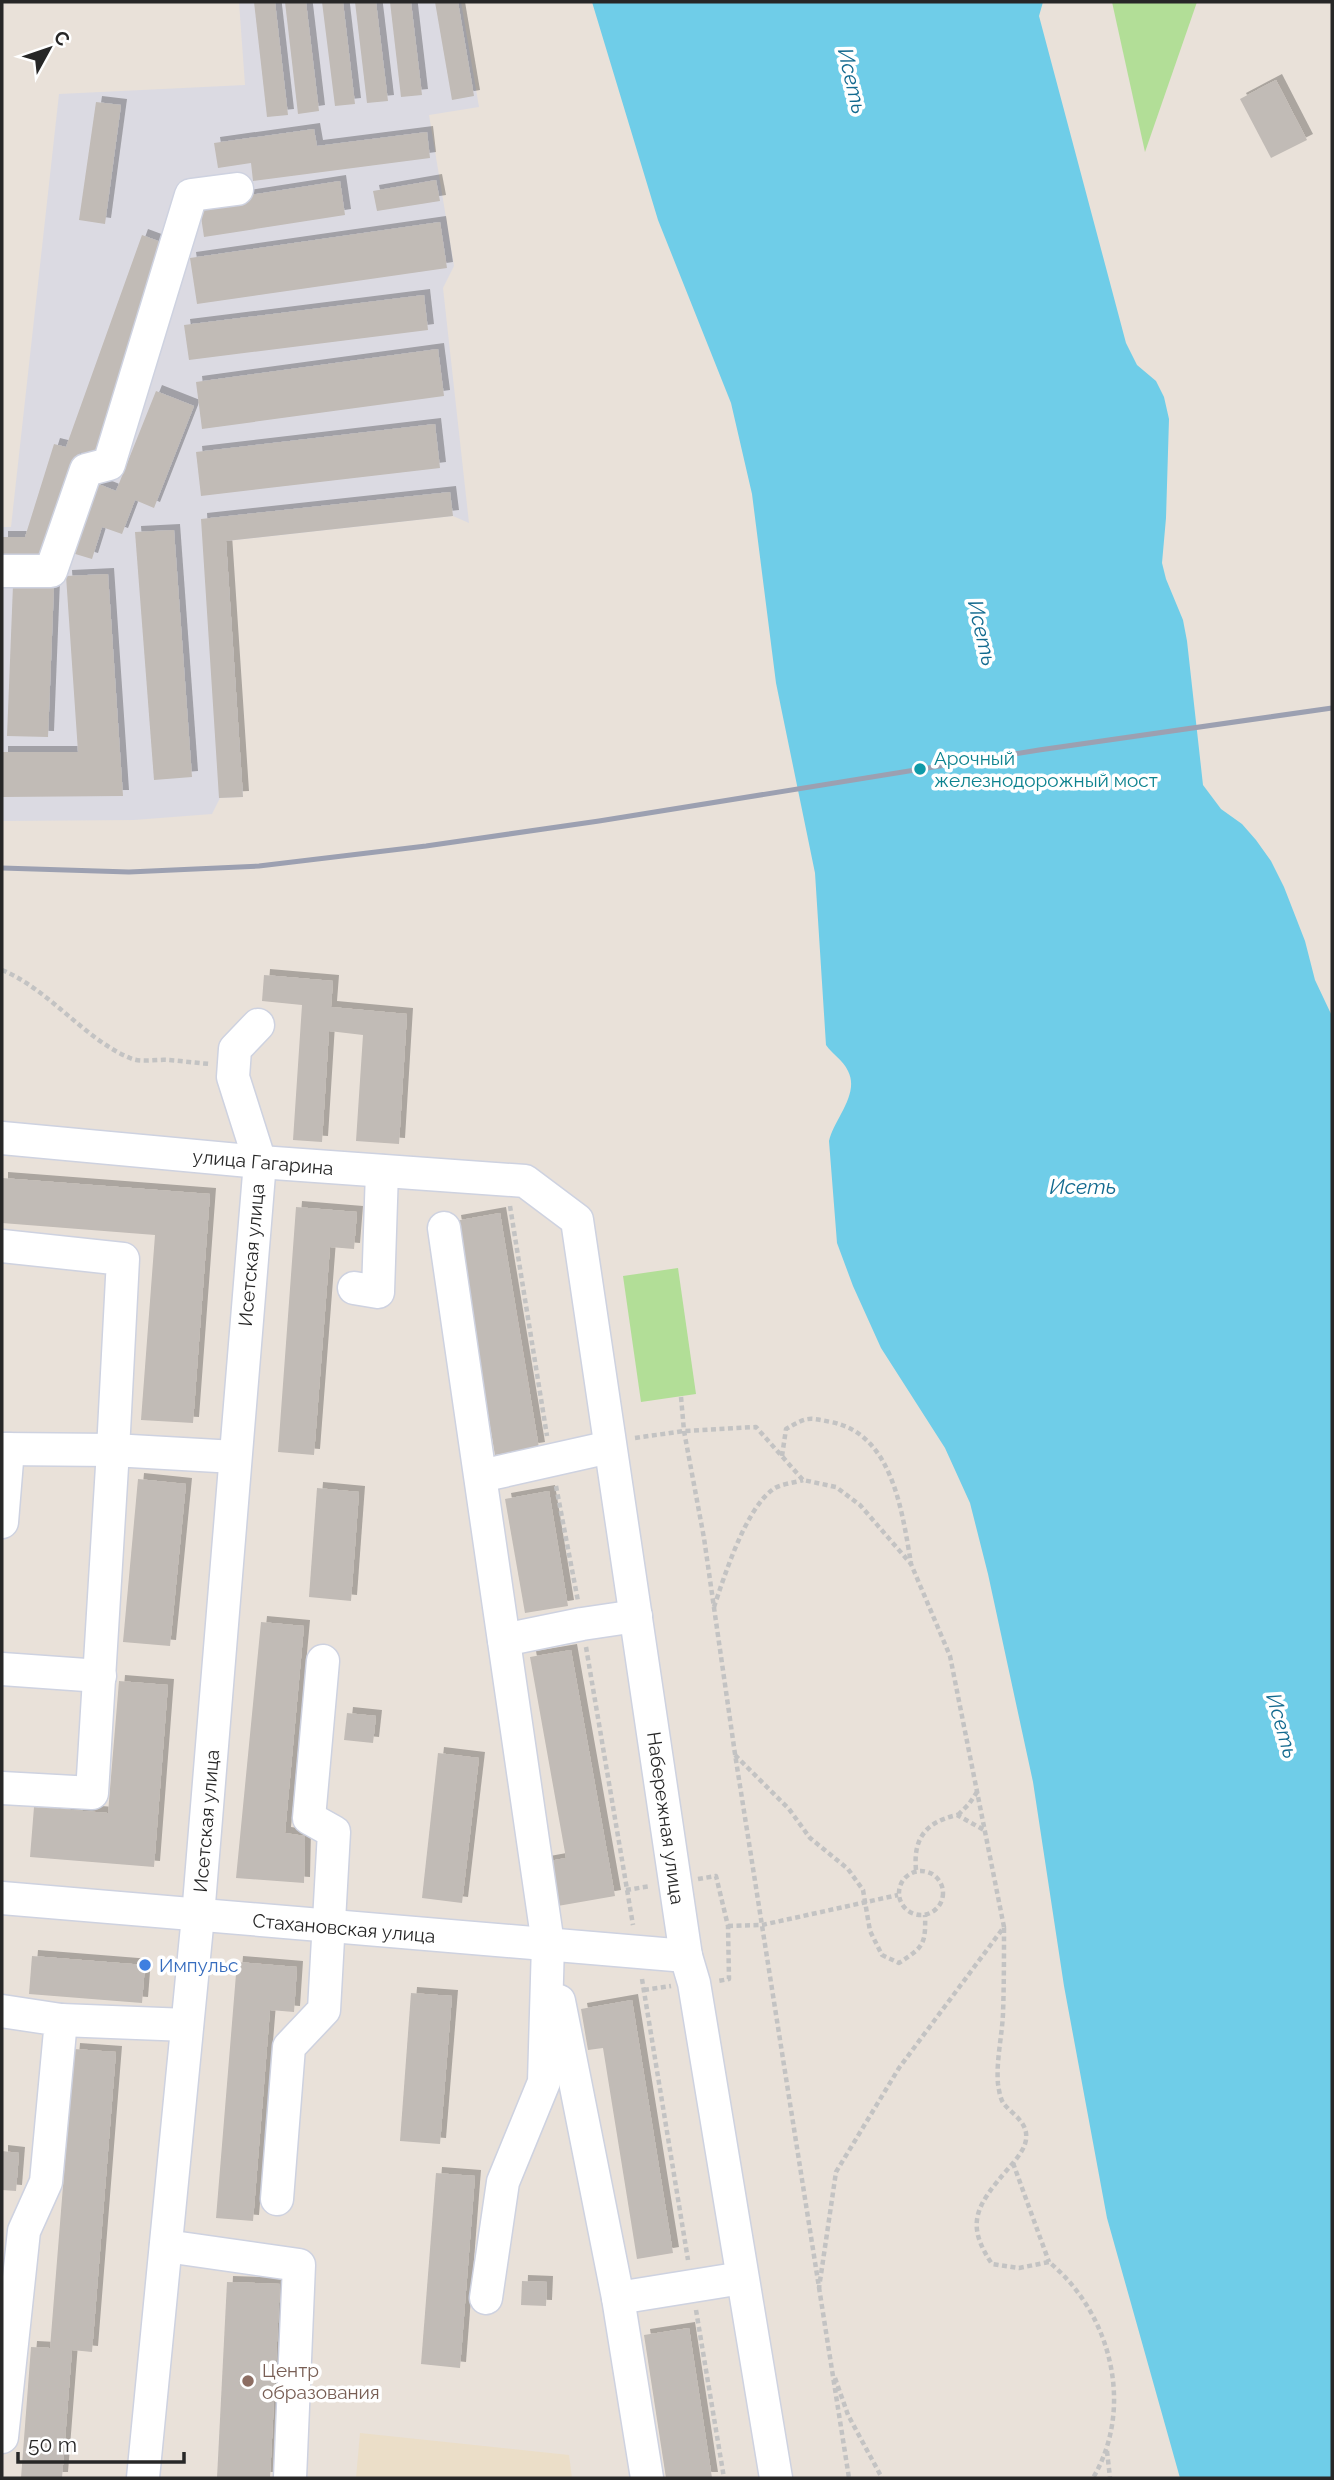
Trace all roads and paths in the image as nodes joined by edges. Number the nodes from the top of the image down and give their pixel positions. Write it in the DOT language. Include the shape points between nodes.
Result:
graph roads {
  1 [pos="237,189"];
  2 [pos="2,571"];
  3 [pos="2,970"];
  4 [pos="258,1025"];
  5 [pos="234,1067"];
  6 [pos="2,1138"];
  7 [pos="260,1162"];
  8 [pos="382,1171"];
  9 [pos="517,1190"];
  10 [pos="444,1228"];
  11 [pos="2,1246"];
  12 [pos="354,1288"];
  13 [pos="681,1397"];
  14 [pos="684,1431"];
  15 [pos="610,1445"];
  16 [pos="5,1449"];
  17 [pos="113,1450"];
  18 [pos="235,1457"];
  19 [pos="782,1457"];
  20 [pos="551,1460"];
  21 [pos="481,1476"];
  22 [pos="803,1480"];
  23 [pos="2,1522"];
  24 [pos="911,1564"];
  25 [pos="714,1607"];
  26 [pos="636,1616"];
  27 [pos="582,1624"];
  28 [pos="504,1640"];
  29 [pos="323,1661"];
  30 [pos="2,1669"];
  31 [pos="100,1676"];
  32 [pos="735,1754"];
  33 [pos="2,1788"];
  34 [pos="977,1791"];
  35 [pos="957,1815"];
  36 [pos="985,1831"];
  37 [pos="916,1870"];
  38 [pos="898,1895"];
  39 [pos="2,1898"];
  40 [pos="865,1903"];
  41 [pos="925,1915"];
  42 [pos="198,1916"];
  43 [pos="762,1925"];
  44 [pos="328,1926"];
  45 [pos="728,1926"];
  46 [pos="1004,1927"];
  47 [pos="548,1944"];
  48 [pos="638,1952"];
  49 [pos="686,1956"];
  50 [pos="2,2011"];
  51 [pos="61,2020"];
  52 [pos="187,2025"];
  53 [pos="1013,2163"];
  54 [pos="277,2199"];
  55 [pos="13,2230"];
  56 [pos="166,2246"];
  57 [pos="1049,2262"];
  58 [pos="741,2278"];
  59 [pos="692,2286"];
  60 [pos="818,2288"];
  61 [pos="486,2298"];
  62 [pos="618,2298"];
  63 [pos="833,2373"];
  64 [pos="2,2438"];
  65 [pos="1107,2450"];
  66 [pos="143,2478"];
  67 [pos="290,2478"];
  68 [pos="647,2478"];
  69 [pos="724,2478"];
  70 [pos="776,2478"];
  71 [pos="849,2478"];
  72 [pos="882,2478"];
  73 [pos="1093,2478"];
  74 [pos="1110,2478"];
  1 -- 2 [label="street" via="191,195 109,464 86,470 51,571"];
  3 -- 5 [label="path" via="133,1060"];
  4 -- 5 [label="street" via="235,1049"];
  5 -- 7 [label="street" via="233,1077"];
  6 -- 7 [label="street, улица Гагарина"];
  7 -- 8 [label="street, улица Гагарина"];
  7 -- 18 [label="street, Исетская улица"];
  8 -- 9 [label="street, улица Гагарина"];
  8 -- 12 [label="street" via="378,1292"];
  9 -- 15 [label="street, Набережная улица" via="576,1220"];
  9 -- 20 [label="path"];
  10 -- 21 [label="street"];
  11 -- 17 [label="street" via="123,1259"];
  13 -- 14 [label="path"];
  14 -- 15 [label="path"];
  14 -- 19 [label="path" via="756,1427"];
  14 -- 25 [label="path"];
  15 -- 20 [label="street"];
  15 -- 26 [label="street, Набережная улица"];
  16 -- 17 [label="street"];
  16 -- 23 [label="street"];
  17 -- 18 [label="street"];
  17 -- 31 [label="street"];
  18 -- 42 [label="street, Исетская улица"];
  19 -- 22 [label="path"];
  19 -- 24 [label="path" via="786,1429 808,1417 847,1425 863,1438 889,1471"];
  20 -- 21 [label="street"];
  20 -- 27 [label="path"];
  21 -- 28 [label="street"];
  22 -- 24 [label="path" via="836,1487 860,1505"];
  22 -- 25 [label="path" via="773,1489 751,1516"];
  24 -- 34 [label="path" via="950,1656"];
  25 -- 32 [label="path"];
  26 -- 27 [label="street"];
  26 -- 49 [label="street, Набережная улица"];
  27 -- 28 [label="street"];
  27 -- 48 [label="path"];
  28 -- 47 [label="street"];
  29 -- 44 [label="street" via="309,1818 334,1832"];
  30 -- 31 [label="street"];
  31 -- 33 [label="street" via="92,1793"];
  32 -- 40 [label="path" via="789,1809 810,1838 848,1869 863,1890"];
  32 -- 43 [label="path"];
  34 -- 35 [label="path"];
  34 -- 36 [label="path"];
  35 -- 36 [label="path"];
  35 -- 37 [label="path" via="938,1819 919,1838"];
  36 -- 46 [label="path"];
  37 -- 38 [label="path" via="906,1875"];
  37 -- 41 [label="path" via="930,1872 941,1881 944,1896 937,1909"];
  38 -- 40 [label="path"];
  38 -- 41 [label="path" via="912,1914"];
  39 -- 42 [label="street, Стахановская улица"];
  40 -- 41 [label="path" via="870,1931 882,1955 899,1963 920,1949"];
  40 -- 43 [label="path"];
  42 -- 44 [label="street, Стахановская улица"];
  42 -- 52 [label="street, Исетская улица"];
  43 -- 45 [label="path"];
  43 -- 60 [label="path"];
  44 -- 47 [label="street, Стахановская улица"];
  44 -- 54 [label="street" via="324,2010 289,2048"];
  46 -- 53 [label="path" via="998,2082 1002,2102 1026,2129 1025,2144"];
  46 -- 60 [label="path" via="899,2068 836,2172"];
  47 -- 48 [label="street, Стахановская улица"];
  47 -- 61 [label="street" via="544,2082 503,2182"];
  47 -- 62 [label="street"];
  48 -- 49 [label="street, Стахановская улица"];
  48 -- 59 [label="path"];
  49 -- 58 [label="street, Набережная улица"];
  50 -- 51 [label="street"];
  51 -- 52 [label="street"];
  51 -- 55 [label="street" via="46,2182"];
  52 -- 56 [label="street, Исетская улица"];
  53 -- 57 [label="path"];
  53 -- 57 [label="path" via="994,2185 977,2217 980,2246 992,2264 1019,2268"];
  55 -- 64 [label="street"];
  56 -- 66 [label="street, Исетская улица"];
  56 -- 67 [label="street" via="299,2265"];
  57 -- 65 [label="path" via="1069,2277 1087,2304 1112,2368 1114,2421"];
  58 -- 59 [label="street"];
  58 -- 70 [label="street, Набережная улица"];
  59 -- 62 [label="street"];
  59 -- 69 [label="path"];
  60 -- 63 [label="path"];
  62 -- 68 [label="street"];
  63 -- 71 [label="path"];
  63 -- 72 [label="path" via="848,2415"];
  65 -- 73 [label="path"];
  65 -- 74 [label="path"];
}
